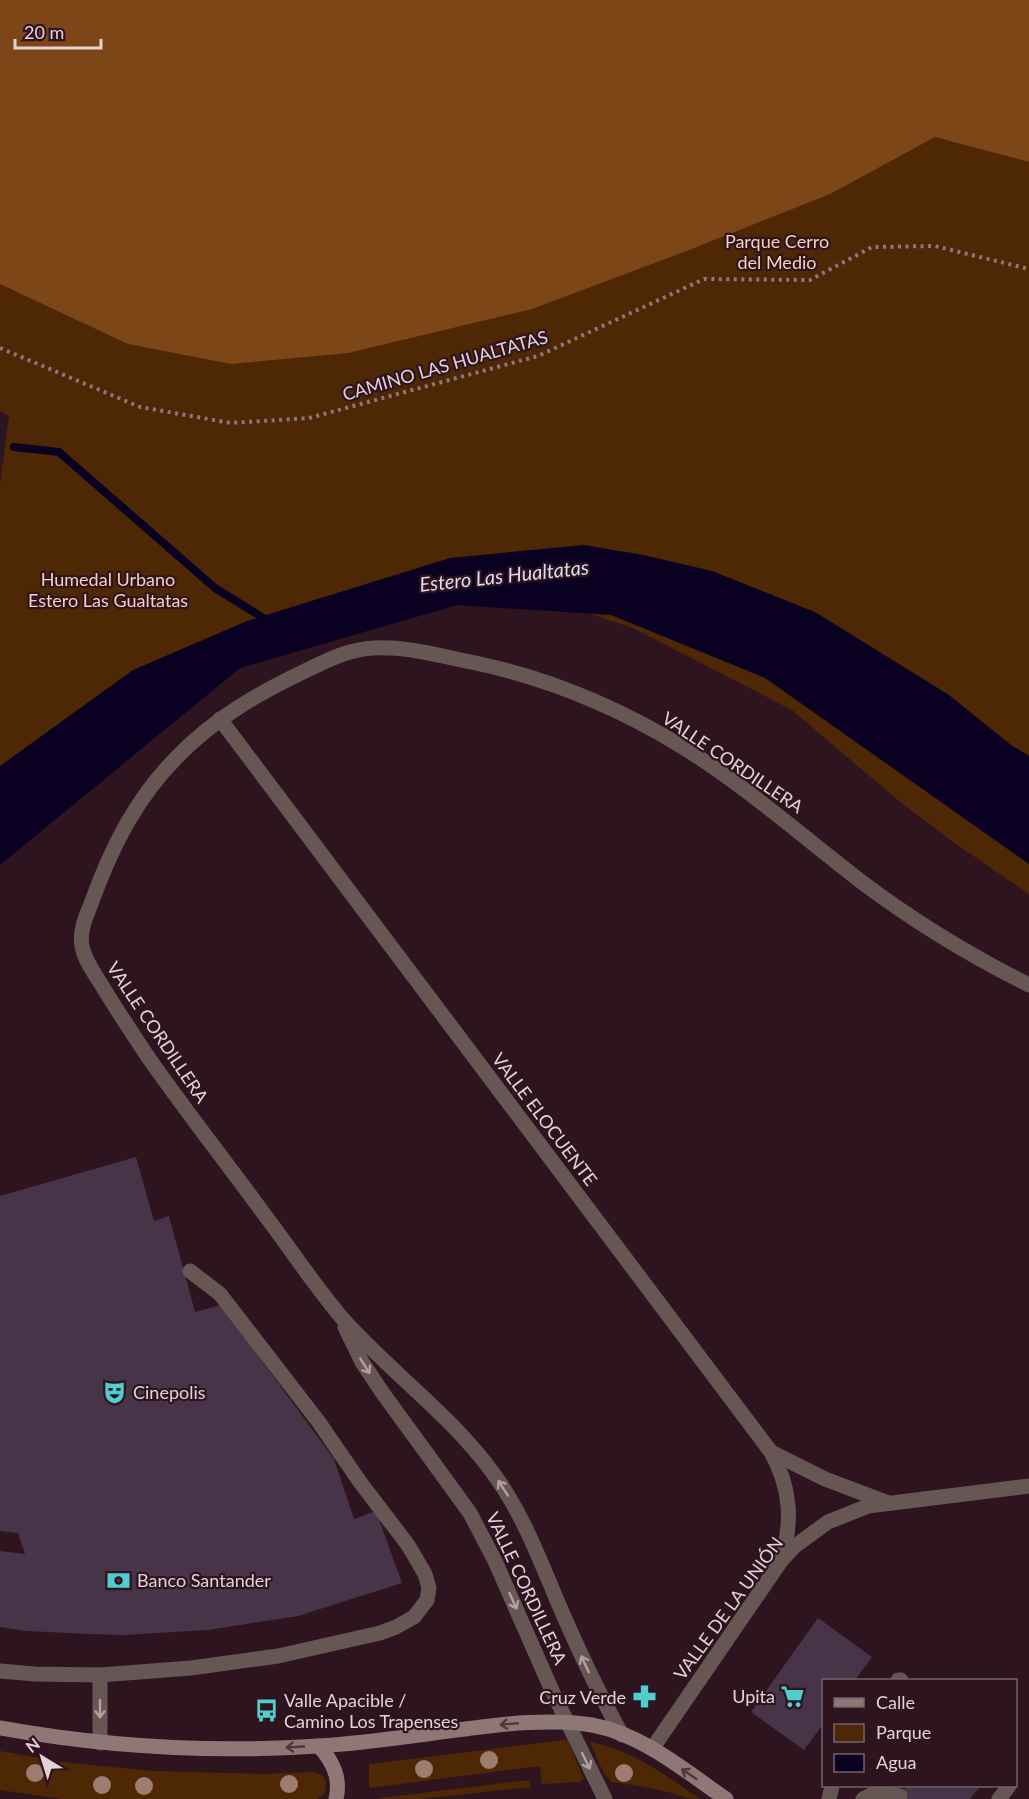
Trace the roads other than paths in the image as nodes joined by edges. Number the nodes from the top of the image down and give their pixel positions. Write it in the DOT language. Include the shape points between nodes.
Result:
graph roads {
  1 [pos="220,719"];
  2 [pos="1029,984"];
  3 [pos="190,1271"];
  4 [pos="338,1314"];
  5 [pos="771,1452"];
  6 [pos="1029,1486"];
  7 [pos="889,1503"];
  8 [pos="781,1561"];
  9 [pos="0,1671"];
  10 [pos="100,1675"];
  11 [pos="568,1723"];
  12 [pos="0,1728"];
  13 [pos="622,1735"];
  14 [pos="100,1743"];
  15 [pos="319,1746"];
  16 [pos="652,1749"];
  17 [pos="900,1796"];
  18 [pos="336,1799"];
  19 [pos="604,1799"];
  20 [pos="726,1799"];
  21 [pos="863,1799"];
  1 -- 2 [label="street, VALLE CORDILLERA" via="269,688 327,660 359,650 398,649 517,674 589,700 680,746 908,914"];
  1 -- 4 [label="street, VALLE CORDILLERA" via="175,758 129,818 106,861 84,921 82,946 122,1018 160,1073"];
  1 -- 5 [label="street, VALLE ELOCUENTE"];
  3 -- 10 [label="street" via="220,1294 318,1421 408,1545 425,1574 429,1594 414,1617 380,1633 278,1656"];
  4 -- 11 [label="street, VALLE CORDILLERA, one-way" via="362,1362 470,1513"];
  13 -- 4 [label="street, VALLE CORDILLERA, one-way" via="585,1666 505,1490 455,1426"];
  5 -- 7 [label="street" via="825,1479"];
  5 -- 8 [label="street, VALLE ELOCUENTE" via="782,1473 789,1507"];
  6 -- 7 [label="street, VALLE DE LA UNIÓN"];
  7 -- 8 [label="street, VALLE DE LA UNIÓN" via="868,1506 828,1522"];
  8 -- 16 [label="street, VALLE DE LA UNIÓN"];
  9 -- 10 [label="street"];
  10 -- 14 [label="street, one-way"];
  11 -- 13 [label="main road"];
  11 -- 15 [label="main road, one-way" via="507,1724"];
  11 -- 19 [label="street, VALLE CORDILLERA, one-way"];
  12 -- 14 [label="main road"];
  13 -- 16 [label="main road"];
  15 -- 14 [label="main road, one-way" via="200,1749"];
  15 -- 18 [label="main road" via="333,1766"];
  20 -- 16 [label="main road, one-way"];
  17 -- 21 [label="street" via="877,1792"];
}
